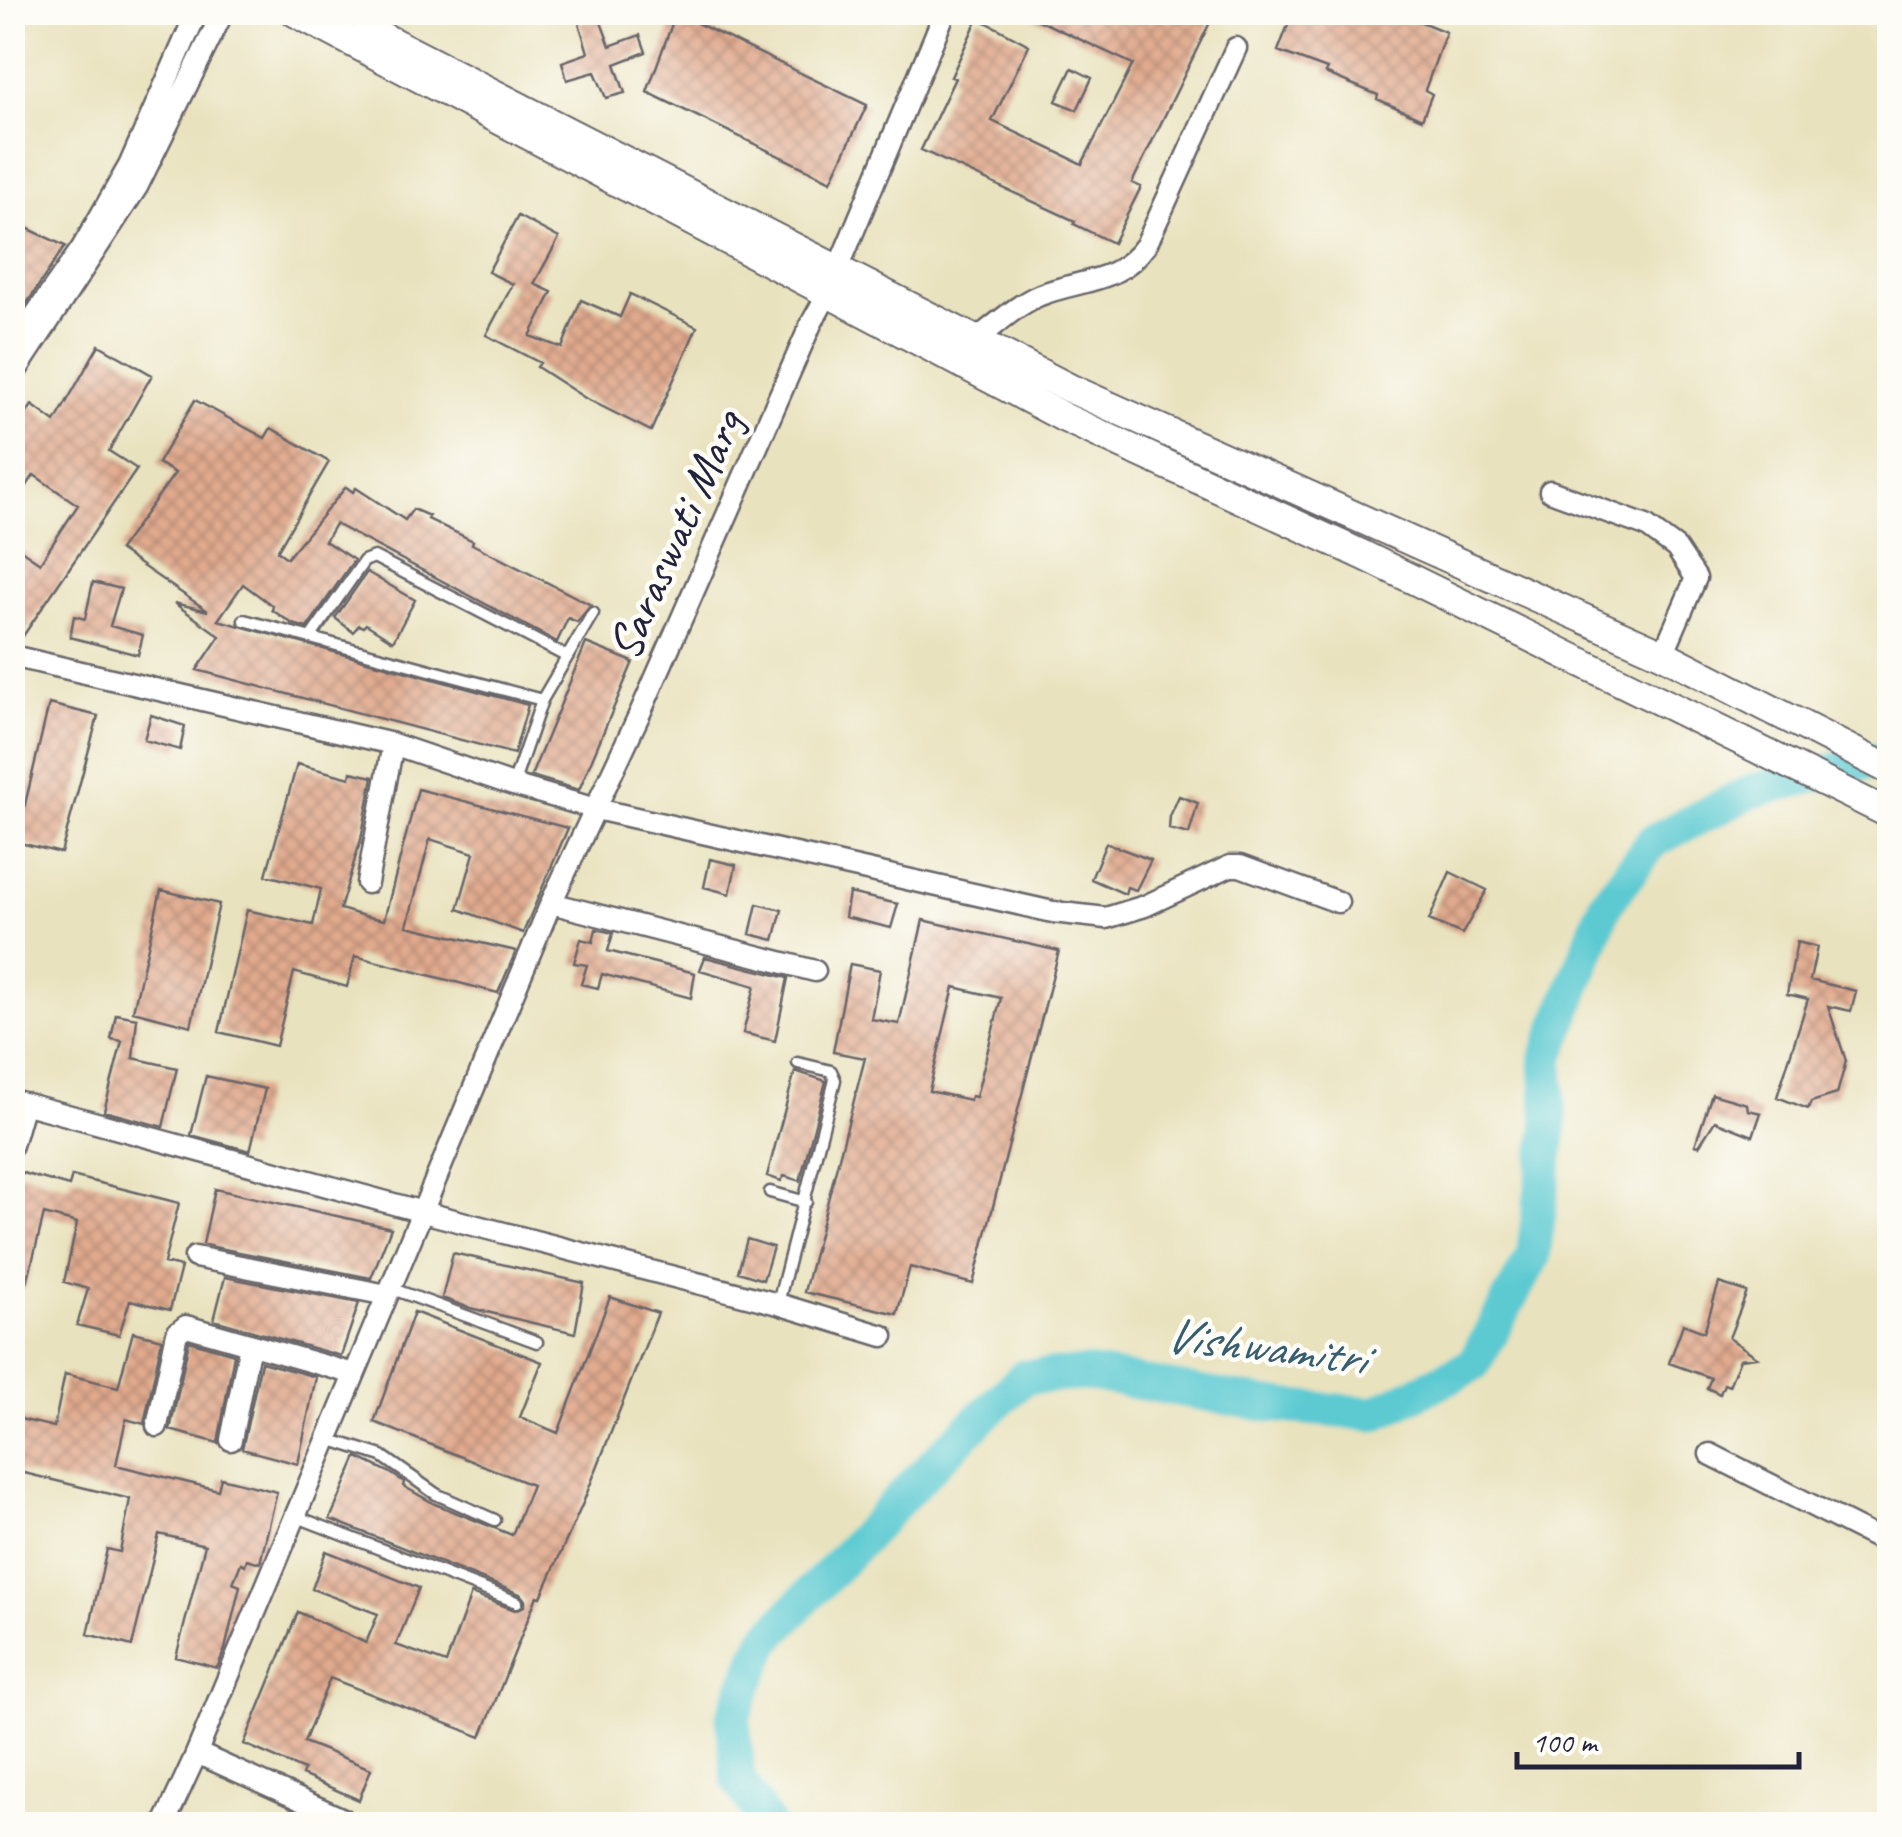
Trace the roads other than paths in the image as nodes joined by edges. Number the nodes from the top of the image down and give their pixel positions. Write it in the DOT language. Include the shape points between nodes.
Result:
graph roads {
  1 [pos="197,12"];
  2 [pos="223,12"];
  3 [pos="295,12"];
  4 [pos="334,12"];
  5 [pos="946,12"];
  6 [pos="1236,48"];
  7 [pos="832,283"];
  8 [pos="974,341"];
  9 [pos="13,348"];
  10 [pos="12,377"];
  11 [pos="1550,492"];
  12 [pos="593,612"];
  13 [pos="244,620"];
  14 [pos="310,638"];
  15 [pos="1663,654"];
  16 [pos="12,656"];
  17 [pos="566,656"];
  18 [pos="542,700"];
  19 [pos="393,744"];
  20 [pos="1890,770"];
  21 [pos="513,785"];
  22 [pos="596,808"];
  23 [pos="1890,814"];
  24 [pos="367,883"];
  25 [pos="1338,902"];
  26 [pos="551,903"];
  27 [pos="815,971"];
  28 [pos="798,1064"];
  29 [pos="18,1102"];
  30 [pos="12,1145"];
  31 [pos="770,1192"];
  32 [pos="806,1202"];
  33 [pos="423,1212"];
  34 [pos="195,1256"];
  35 [pos="389,1292"];
  36 [pos="778,1304"];
  37 [pos="883,1336"];
  38 [pos="537,1342"];
  39 [pos="250,1344"];
  40 [pos="354,1374"];
  41 [pos="156,1426"];
  42 [pos="328,1438"];
  43 [pos="230,1440"];
  44 [pos="1710,1454"];
  45 [pos="296,1516"];
  46 [pos="495,1520"];
  47 [pos="1890,1545"];
  48 [pos="517,1602"];
  49 [pos="197,1753"];
  50 [pos="343,1819"];
  51 [pos="164,1824"];
  1 -- 9 [label="street" via="129,166"];
  2 -- 10 [label="street" via="137,187"];
  3 -- 7 [label="main road"];
  4 -- 7 [label="main road"];
  5 -- 7 [label="street, Saraswati Marg"];
  6 -- 8 [label="street" via="1135,260 1120,272 1027,302"];
  7 -- 8 [label="main road"];
  7 -- 22 [label="street, Saraswati Marg"];
  7 -- 23 [label="main road" via="1065,418 1363,554"];
  8 -- 15 [label="main road"];
  11 -- 15 [label="street" via="1646,526 1676,548 1696,578"];
  12 -- 17 [label="lane"];
  13 -- 14 [label="lane"];
  14 -- 17 [label="lane" via="364,561 374,557"];
  14 -- 18 [label="lane"];
  15 -- 20 [label="main road"];
  16 -- 19 [label="street"];
  17 -- 18 [label="lane"];
  18 -- 21 [label="lane"];
  19 -- 21 [label="street"];
  19 -- 24 [label="street"];
  21 -- 22 [label="street"];
  22 -- 25 [label="street" via="1097,919 1145,906 1230,866"];
  22 -- 26 [label="street, Saraswati Marg"];
  26 -- 27 [label="street"];
  26 -- 33 [label="street, Saraswati Marg"];
  28 -- 32 [label="lane" via="830,1071 835,1080"];
  29 -- 30 [label="street"];
  29 -- 33 [label="street"];
  31 -- 32 [label="lane"];
  32 -- 36 [label="lane"];
  33 -- 35 [label="street, Saraswati Marg"];
  33 -- 36 [label="street"];
  34 -- 35 [label="street"];
  35 -- 38 [label="lane"];
  35 -- 40 [label="street, Saraswati Marg"];
  36 -- 37 [label="street"];
  39 -- 40 [label="street"];
  39 -- 41 [label="street" via="180,1328"];
  39 -- 43 [label="street"];
  40 -- 42 [label="street, Saraswati Marg"];
  42 -- 45 [label="street, Saraswati Marg"];
  42 -- 46 [label="lane" via="382,1456 436,1494"];
  44 -- 47 [label="street"];
  45 -- 48 [label="lane"];
  45 -- 49 [label="street, Saraswati Marg"];
  49 -- 50 [label="street"];
  49 -- 51 [label="street, Saraswati Marg"];
}
